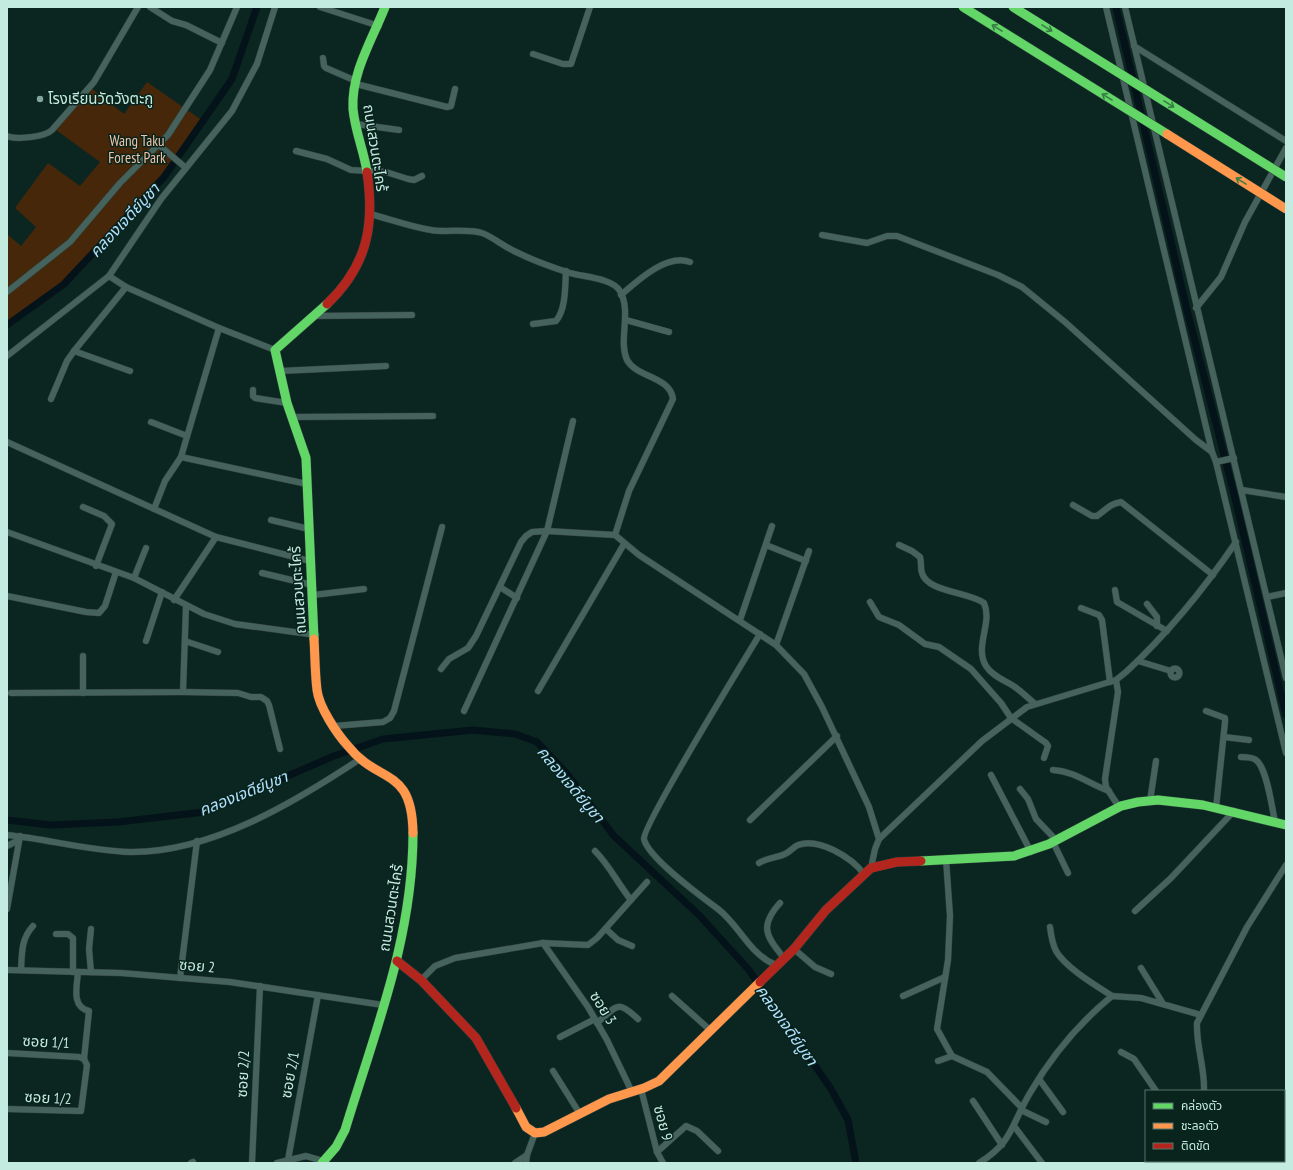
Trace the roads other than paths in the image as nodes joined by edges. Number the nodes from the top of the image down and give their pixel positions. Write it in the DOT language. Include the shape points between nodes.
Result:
graph roads {
  1 [pos="138,7"];
  2 [pos="150,7"];
  3 [pos="237,7"];
  4 [pos="275,7"];
  5 [pos="320,7"];
  6 [pos="385,7"];
  7 [pos="590,7"];
  8 [pos="963,7"];
  9 [pos="1014,7"];
  10 [pos="1106,7"];
  11 [pos="1125,7"];
  12 [pos="378,26"];
  13 [pos="222,43"];
  14 [pos="1134,46"];
  15 [pos="533,54"];
  16 [pos="323,58"];
  17 [pos="356,82"];
  18 [pos="455,89"];
  19 [pos="356,124"];
  20 [pos="399,130"];
  21 [pos="7,136"];
  22 [pos="1286,141"];
  23 [pos="160,146"];
  24 [pos="1286,148"];
  25 [pos="296,151"];
  26 [pos="184,167"];
  27 [pos="366,171"];
  28 [pos="422,176"];
  29 [pos="1286,178"];
  30 [pos="1286,209"];
  31 [pos="370,214"];
  32 [pos="822,235"];
  33 [pos="690,262"];
  34 [pos="566,272"];
  35 [pos="109,276"];
  36 [pos="126,288"];
  37 [pos="7,292"];
  38 [pos="621,295"];
  39 [pos="1196,308"];
  40 [pos="412,315"];
  41 [pos="312,316"];
  42 [pos="626,320"];
  43 [pos="533,324"];
  44 [pos="219,328"];
  45 [pos="669,332"];
  46 [pos="275,350"];
  47 [pos="74,351"];
  48 [pos="7,356"];
  49 [pos="386,366"];
  50 [pos="130,371"];
  51 [pos="280,371"];
  52 [pos="253,390"];
  53 [pos="51,399"];
  54 [pos="288,403"];
  55 [pos="433,416"];
  56 [pos="293,418"];
  57 [pos="572,421"];
  58 [pos="151,422"];
  59 [pos="187,436"];
  60 [pos="7,442"];
  61 [pos="1212,452"];
  62 [pos="180,457"];
  63 [pos="1232,459"];
  64 [pos="1218,462"];
  65 [pos="307,484"];
  66 [pos="1242,490"];
  67 [pos="1286,497"];
  68 [pos="1073,505"];
  69 [pos="84,507"];
  70 [pos="154,509"];
  71 [pos="271,520"];
  72 [pos="442,526"];
  73 [pos="772,526"];
  74 [pos="309,529"];
  75 [pos="547,531"];
  76 [pos="7,532"];
  77 [pos="616,535"];
  78 [pos="216,537"];
  79 [pos="1236,542"];
  80 [pos="624,544"];
  81 [pos="766,545"];
  82 [pos="899,545"];
  83 [pos="146,548"];
  84 [pos="810,551"];
  85 [pos="310,561"];
  86 [pos="806,561"];
  87 [pos="96,566"];
  88 [pos="116,572"];
  89 [pos="262,572"];
  90 [pos="1214,575"];
  91 [pos="134,578"];
  92 [pos="312,585"];
  93 [pos="500,587"];
  94 [pos="364,589"];
  95 [pos="1115,590"];
  96 [pos="162,592"];
  97 [pos="1286,593"];
  98 [pos="312,595"];
  99 [pos="7,596"];
  100 [pos="1267,597"];
  101 [pos="517,598"];
  102 [pos="174,600"];
  103 [pos="870,602"];
  104 [pos="1147,604"];
  105 [pos="186,606"];
  106 [pos="1081,608"];
  107 [pos="740,620"];
  108 [pos="1158,626"];
  109 [pos="1167,631"];
  110 [pos="760,634"];
  111 [pos="316,635"];
  112 [pos="146,641"];
  113 [pos="185,641"];
  114 [pos="776,645"];
  115 [pos="218,652"];
  116 [pos="83,656"];
  117 [pos="1138,661"];
  118 [pos="441,669"];
  119 [pos="1171,671"];
  120 [pos="1286,678"];
  121 [pos="1113,681"];
  122 [pos="538,691"];
  123 [pos="183,692"];
  124 [pos="12,693"];
  125 [pos="82,693"];
  126 [pos="1034,703"];
  127 [pos="464,711"];
  128 [pos="1206,712"];
  129 [pos="1011,718"];
  130 [pos="334,726"];
  131 [pos="837,736"];
  132 [pos="1224,737"];
  133 [pos="1249,740"];
  134 [pos="280,749"];
  135 [pos="1286,753"];
  136 [pos="357,756"];
  137 [pos="1241,757"];
  138 [pos="1044,758"];
  139 [pos="1156,761"];
  140 [pos="1053,770"];
  141 [pos="990,775"];
  142 [pos="1020,789"];
  143 [pos="1109,791"];
  144 [pos="1150,801"];
  145 [pos="1119,807"];
  146 [pos="1216,808"];
  147 [pos="1234,811"];
  148 [pos="750,820"];
  149 [pos="1275,822"];
  150 [pos="1286,824"];
  151 [pos="7,835"];
  152 [pos="19,838"];
  153 [pos="879,839"];
  154 [pos="197,841"];
  155 [pos="1054,841"];
  156 [pos="7,846"];
  157 [pos="595,851"];
  158 [pos="1031,852"];
  159 [pos="946,859"];
  160 [pos="759,864"];
  161 [pos="1285,868"];
  162 [pos="868,871"];
  163 [pos="1068,873"];
  164 [pos="647,882"];
  165 [pos="9,883"];
  166 [pos="631,900"];
  167 [pos="780,903"];
  168 [pos="8,909"];
  169 [pos="1135,911"];
  170 [pos="33,926"];
  171 [pos="1050,927"];
  172 [pos="91,929"];
  173 [pos="606,929"];
  174 [pos="56,934"];
  175 [pos="543,943"];
  176 [pos="632,946"];
  177 [pos="794,949"];
  178 [pos="784,958"];
  179 [pos="397,961"];
  180 [pos="776,965"];
  181 [pos="1141,968"];
  182 [pos="7,970"];
  183 [pos="21,970"];
  184 [pos="75,972"];
  185 [pos="91,972"];
  186 [pos="831,974"];
  187 [pos="945,977"];
  188 [pos="180,978"];
  189 [pos="421,980"];
  190 [pos="260,986"];
  191 [pos="318,995"];
  192 [pos="672,996"];
  193 [pos="903,996"];
  194 [pos="1112,996"];
  195 [pos="1162,1002"];
  196 [pos="383,1005"];
  197 [pos="1201,1015"];
  198 [pos="638,1020"];
  199 [pos="596,1021"];
  200 [pos="710,1030"];
  201 [pos="560,1037"];
  202 [pos="1121,1052"];
  203 [pos="7,1053"];
  204 [pos="952,1056"];
  205 [pos="84,1059"];
  206 [pos="938,1061"];
  207 [pos="553,1071"];
  208 [pos="1039,1079"];
  209 [pos="636,1090"];
  210 [pos="1155,1090"];
  211 [pos="1204,1090"];
  212 [pos="973,1101"];
  213 [pos="7,1109"];
  214 [pos="1022,1109"];
  215 [pos="1063,1112"];
  216 [pos="580,1114"];
  217 [pos="1046,1122"];
  218 [pos="1014,1126"];
  219 [pos="536,1132"];
  220 [pos="1002,1145"];
  221 [pos="718,1151"];
  222 [pos="658,1152"];
  223 [pos="527,1155"];
  224 [pos="288,1160"];
  225 [pos="988,1160"];
  226 [pos="322,1162"];
  227 [pos="252,1163"];
  228 [pos="277,1163"];
  229 [pos="515,1163"];
  230 [pos="526,1163"];
  231 [pos="663,1163"];
  232 [pos="979,1163"];
  233 [pos="1042,1163"];
  1 -- 21 [label="street" via="94,82 52,130 46,135 12,138"];
  2 -- 13 [label="street" via="172,21 186,24"];
  3 -- 13 [label="street"];
  4 -- 26 [label="street" via="257,64 232,111"];
  5 -- 12 [label="street"];
  6 -- 12 [label="main road, ถนนสวนตะไคร้"];
  7 -- 15 [label="street" via="571,64 563,64"];
  30 -- 8 [label="main road, one-way, bridge"];
  9 -- 29 [label="main road, one-way, bridge"];
  10 -- 61 [label="street"];
  11 -- 14 [label="street"];
  12 -- 17 [label="main road, ถนนสวนตะไคร้"];
  13 -- 23 [label="street" via="210,70"];
  14 -- 22 [label="street"];
  14 -- 39 [label="street"];
  16 -- 17 [label="street" via="326,68"];
  17 -- 18 [label="street" via="447,106 451,106 453,102"];
  17 -- 19 [label="main road, ถนนสวนตะไคร้" via="353,98"];
  19 -- 20 [label="street"];
  19 -- 27 [label="main road, ถนนสวนตะไคร้"];
  23 -- 26 [label="street"];
  23 -- 37 [label="street" via="120,183 70,242"];
  24 -- 39 [label="street" via="1244,222 1221,277"];
  25 -- 27 [label="street" via="327,159 351,170"];
  26 -- 35 [label="street"];
  27 -- 28 [label="street" via="386,172 414,180"];
  27 -- 31 [label="main road, ถนนสวนตะไคร้"];
  31 -- 34 [label="street" via="431,230 483,234 514,252"];
  31 -- 41 [label="main road, ถนนสวนตะไคร้" via="365,246 354,272"];
  32 -- 61 [label="street" via="860,243 872,242 886,236 897,236 1010,280 1054,312"];
  33 -- 38 [label="street" via="679,259 654,269"];
  34 -- 38 [label="street" via="597,278 619,290"];
  34 -- 43 [label="street" via="559,317 556,321"];
  35 -- 36 [label="street"];
  35 -- 48 [label="street"];
  36 -- 44 [label="street"];
  36 -- 47 [label="street"];
  38 -- 42 [label="street"];
  39 -- 63 [label="street"];
  40 -- 41 [label="street"];
  41 -- 46 [label="main road, ถนนสวนตะไคร้"];
  42 -- 45 [label="street"];
  42 -- 77 [label="street" via="627,359 632,367 666,386 672,392 673,399 629,491"];
  44 -- 46 [label="street"];
  44 -- 59 [label="street"];
  46 -- 51 [label="main road, ถนนสวนตะไคร้"];
  47 -- 50 [label="street"];
  47 -- 53 [label="street"];
  49 -- 51 [label="street"];
  51 -- 54 [label="main road, ถนนสวนตะไคร้"];
  52 -- 54 [label="street" via="255,398"];
  54 -- 56 [label="main road, ถนนสวนตะไคร้"];
  55 -- 56 [label="street"];
  56 -- 65 [label="main road, ถนนสวนตะไคร้" via="306,458"];
  57 -- 75 [label="street"];
  58 -- 59 [label="street"];
  59 -- 62 [label="street"];
  60 -- 70 [label="street"];
  61 -- 64 [label="street"];
  62 -- 65 [label="street"];
  62 -- 70 [label="street" via="165,481"];
  63 -- 64 [label="street"];
  63 -- 66 [label="street"];
  64 -- 79 [label="street"];
  65 -- 74 [label="main road, ถนนสวนตะไคร้"];
  66 -- 67 [label="street"];
  66 -- 100 [label="street"];
  68 -- 90 [label="street" via="1092,516 1097,516 1106,507 1121,502"];
  69 -- 87 [label="street" via="104,516 112,524"];
  70 -- 78 [label="street"];
  71 -- 74 [label="street"];
  72 -- 130 [label="street" via="394,711 390,718 383,722"];
  73 -- 81 [label="street"];
  74 -- 85 [label="main road, ถนนสวนตะไคร้"];
  75 -- 77 [label="street"];
  75 -- 93 [label="street" via="532,532 526,536"];
  75 -- 101 [label="street"];
  76 -- 87 [label="street"];
  77 -- 80 [label="street"];
  78 -- 85 [label="street"];
  78 -- 102 [label="street"];
  79 -- 90 [label="street"];
  79 -- 135 [label="street"];
  80 -- 107 [label="street"];
  80 -- 122 [label="street"];
  81 -- 86 [label="street"];
  81 -- 107 [label="street"];
  82 -- 126 [label="street" via="920,557 921,573 928,582 946,590 974,597 984,603 987,618 982,652 986,666"];
  83 -- 91 [label="street"];
  84 -- 86 [label="street"];
  85 -- 92 [label="main road, ถนนสวนตะไคร้"];
  86 -- 114 [label="street"];
  87 -- 88 [label="street"];
  88 -- 91 [label="street"];
  88 -- 99 [label="street" via="105,606 99,613"];
  89 -- 92 [label="street"];
  90 -- 109 [label="street"];
  91 -- 96 [label="street"];
  92 -- 98 [label="main road, ถนนสวนตะไคร้"];
  93 -- 101 [label="street"];
  93 -- 118 [label="street" via="468,648 449,659"];
  94 -- 98 [label="street"];
  95 -- 108 [label="street" via="1117,602"];
  96 -- 102 [label="street"];
  96 -- 112 [label="street"];
  97 -- 100 [label="street"];
  98 -- 111 [label="main road, ถนนสวนตะไคร้"];
  100 -- 120 [label="street"];
  101 -- 127 [label="street"];
  102 -- 105 [label="street"];
  103 -- 129 [label="street" via="879,617 899,625 925,644 939,647 971,669"];
  104 -- 108 [label="street" via="1157,617"];
  105 -- 111 [label="street" via="235,624"];
  105 -- 113 [label="street"];
  106 -- 121 [label="street" via="1099,615 1102,620"];
  107 -- 110 [label="street"];
  108 -- 109 [label="street"];
  109 -- 117 [label="street"];
  110 -- 114 [label="street"];
  110 -- 180 [label="street" via="661,802 644,838 647,846 699,896 720,910 759,955"];
  111 -- 130 [label="main road, ถนนสวนตะไคร้" via="317,692"];
  113 -- 115 [label="street"];
  113 -- 123 [label="street"];
  114 -- 131 [label="street" via="804,674"];
  116 -- 125 [label="street"];
  117 -- 119 [label="street"];
  117 -- 121 [label="street"];
  121 -- 126 [label="street"];
  121 -- 143 [label="street" via="1118,692 1106,767 1105,779"];
  123 -- 125 [label="street"];
  123 -- 134 [label="street" via="238,693 262,697 269,706"];
  124 -- 125 [label="street"];
  126 -- 129 [label="street"];
  128 -- 132 [label="street" via="1225,718"];
  129 -- 138 [label="street" via="1046,742 1048,746"];
  129 -- 153 [label="street" via="982,741"];
  130 -- 136 [label="main road, ถนนสวนตะไคร้"];
  131 -- 148 [label="street"];
  131 -- 153 [label="street" via="869,807"];
  132 -- 133 [label="street"];
  132 -- 146 [label="street"];
  136 -- 154 [label="street" via="318,787 267,814"];
  136 -- 179 [label="main road, ถนนสวนตะไคร้" via="404,790 413,813 413,883"];
  137 -- 149 [label="street" via="1254,759 1259,763"];
  139 -- 144 [label="street"];
  140 -- 143 [label="street" via="1066,771"];
  141 -- 158 [label="street"];
  142 -- 155 [label="street" via="1028,799 1036,819"];
  143 -- 145 [label="street"];
  144 -- 145 [label="main road"];
  144 -- 146 [label="main road"];
  145 -- 155 [label="main road"];
  146 -- 147 [label="main road"];
  147 -- 149 [label="main road"];
  147 -- 169 [label="street" via="1171,878"];
  149 -- 150 [label="main road"];
  151 -- 152 [label="street"];
  152 -- 154 [label="street" via="129,852 168,848"];
  152 -- 156 [label="street"];
  152 -- 165 [label="street"];
  153 -- 162 [label="street"];
  154 -- 188 [label="street"];
  155 -- 158 [label="main road"];
  155 -- 163 [label="street"];
  157 -- 166 [label="street" via="607,863"];
  158 -- 159 [label="main road" via="1014,856"];
  159 -- 162 [label="main road" via="897,862"];
  159 -- 187 [label="street" via="950,916"];
  160 -- 162 [label="street" via="768,858 786,854 797,845 815,845 848,857"];
  161 -- 197 [label="street" via="1247,927"];
  162 -- 177 [label="main road" via="826,910"];
  164 -- 166 [label="street"];
  165 -- 168 [label="street"];
  166 -- 173 [label="street"];
  167 -- 178 [label="street" via="769,914 767,926 773,944"];
  170 -- 183 [label="street" via="24,941"];
  171 -- 194 [label="street" via="1057,952 1086,979"];
  172 -- 185 [label="street"];
  173 -- 175 [label="street" via="588,945"];
  173 -- 176 [label="street" via="618,940"];
  174 -- 184 [label="street" via="68,934 73,938"];
  175 -- 189 [label="street" via="510,947 443,962"];
  175 -- 199 [label="street, ซอย 3"];
  177 -- 178 [label="main road"];
  177 -- 186 [label="street" via="815,967"];
  178 -- 180 [label="main road"];
  179 -- 189 [label="main road"];
  179 -- 196 [label="main road, ถนนสวนตะไคร้"];
  180 -- 200 [label="main road"];
  181 -- 195 [label="street"];
  182 -- 183 [label="street, ซอย 2"];
  183 -- 184 [label="street, ซอย 2"];
  184 -- 185 [label="street, ซอย 2"];
  184 -- 205 [label="street" via="76,1003 80,1008 89,1010"];
  185 -- 188 [label="street, ซอย 2"];
  187 -- 193 [label="street"];
  187 -- 204 [label="street" via="937,1029"];
  188 -- 190 [label="street, ซอย 2"];
  189 -- 219 [label="main road" via="476,1038 526,1128"];
  190 -- 191 [label="street, ซอย 2"];
  190 -- 227 [label="street, ซอย 2/2"];
  191 -- 196 [label="street, ซอย 2"];
  191 -- 224 [label="street, ซอย 2/1"];
  192 -- 200 [label="street"];
  194 -- 195 [label="street"];
  194 -- 208 [label="street" via="1074,1032"];
  195 -- 197 [label="street"];
  196 -- 226 [label="main road, ถนนสวนตะไคร้" via="345,1130 336,1147"];
  197 -- 211 [label="street" via="1196,1034 1205,1075"];
  198 -- 199 [label="street" via="627,1009 617,1006"];
  199 -- 201 [label="street"];
  199 -- 209 [label="street, ซอย 3"];
  200 -- 209 [label="main road" via="659,1081"];
  202 -- 210 [label="street" via="1134,1059"];
  203 -- 205 [label="street, ซอย 1/1"];
  204 -- 206 [label="street"];
  204 -- 214 [label="street" via="987,1072"];
  205 -- 213 [label="street, ซอย 1/2" via="87,1065 81,1111"];
  207 -- 216 [label="street"];
  208 -- 214 [label="street"];
  208 -- 215 [label="street"];
  209 -- 216 [label="main road" via="609,1099"];
  209 -- 222 [label="street, ซอย 9"];
  212 -- 220 [label="street"];
  214 -- 217 [label="street"];
  214 -- 218 [label="street"];
  216 -- 219 [label="main road" via="544,1132"];
  218 -- 220 [label="street"];
  218 -- 233 [label="street"];
  219 -- 223 [label="street"];
  220 -- 225 [label="street"];
  221 -- 222 [label="street" via="697,1131 686,1126"];
  222 -- 231 [label="street, ซอย 9"];
  223 -- 229 [label="street"];
  223 -- 230 [label="street"];
  224 -- 226 [label="street" via="306,1156"];
  224 -- 228 [label="street"];
  225 -- 232 [label="street"];
}
